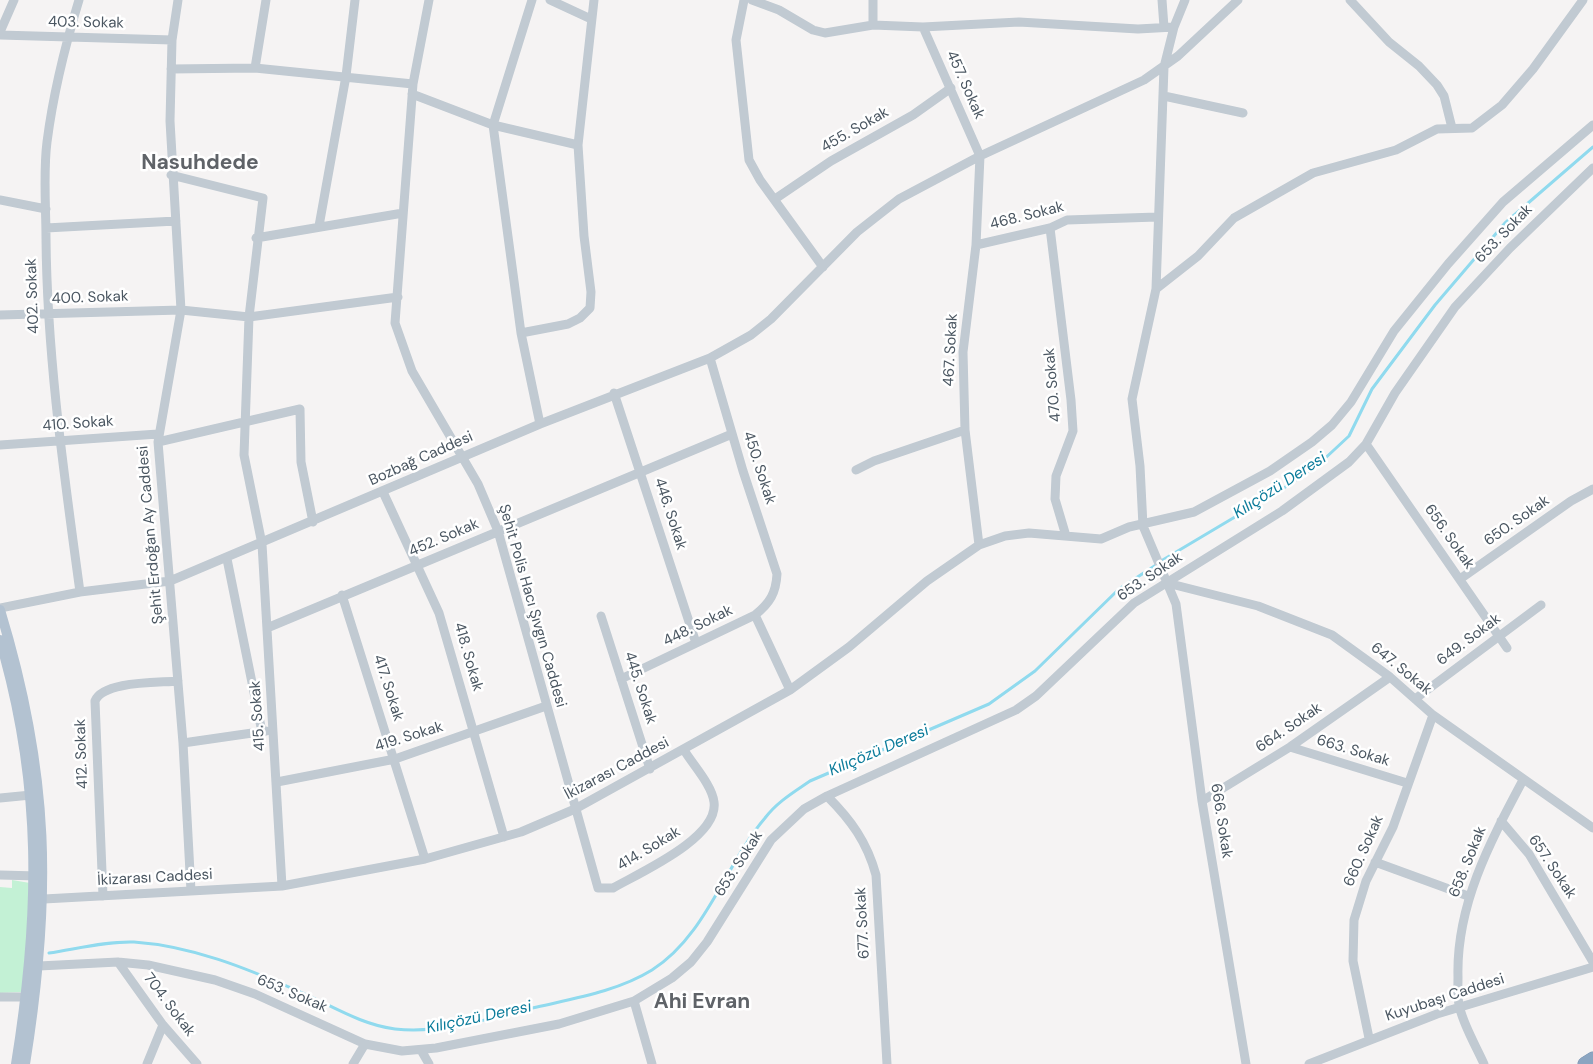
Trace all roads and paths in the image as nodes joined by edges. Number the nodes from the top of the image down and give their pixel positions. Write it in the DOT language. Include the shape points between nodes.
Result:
graph roads {
  1 [pos="14,0"];
  2 [pos="79,0"];
  3 [pos="178,0"];
  4 [pos="266,0"];
  5 [pos="355,0"];
  6 [pos="429,0"];
  7 [pos="532,0"];
  8 [pos="550,0"];
  9 [pos="594,0"];
  10 [pos="744,0"];
  11 [pos="752,0"];
  12 [pos="873,0"];
  13 [pos="1162,0"];
  14 [pos="1185,0"];
  15 [pos="1238,0"];
  16 [pos="1350,0"];
  17 [pos="1583,0"];
  18 [pos="591,19"];
  19 [pos="873,25"];
  20 [pos="923,27"];
  21 [pos="1169,27"];
  22 [pos="0,33"];
  23 [pos="67,39"];
  24 [pos="172,40"];
  25 [pos="1164,67"];
  26 [pos="255,68"];
  27 [pos="171,69"];
  28 [pos="346,76"];
  29 [pos="951,88"];
  30 [pos="412,89"];
  31 [pos="1164,96"];
  32 [pos="1243,113"];
  33 [pos="493,125"];
  34 [pos="1593,125"];
  35 [pos="1452,128"];
  36 [pos="578,145"];
  37 [pos="980,156"];
  38 [pos="1593,168"];
  39 [pos="171,175"];
  40 [pos="775,199"];
  41 [pos="0,201"];
  42 [pos="46,209"];
  43 [pos="403,213"];
  44 [pos="1157,217"];
  45 [pos="176,221"];
  46 [pos="319,226"];
  47 [pos="46,228"];
  48 [pos="1050,228"];
  49 [pos="256,238"];
  50 [pos="976,245"];
  51 [pos="823,267"];
  52 [pos="1156,289"];
  53 [pos="398,297"];
  54 [pos="181,310"];
  55 [pos="47,314"];
  56 [pos="0,315"];
  57 [pos="249,317"];
  58 [pos="521,333"];
  59 [pos="710,358"];
  60 [pos="614,393"];
  61 [pos="245,422"];
  62 [pos="540,424"];
  63 [pos="965,430"];
  64 [pos="732,434"];
  65 [pos="158,438"];
  66 [pos="60,440"];
  67 [pos="1366,444"];
  68 [pos="0,445"];
  69 [pos="462,457"];
  70 [pos="856,471"];
  71 [pos="641,474"];
  72 [pos="1593,489"];
  73 [pos="383,492"];
  74 [pos="313,522"];
  75 [pos="1143,526"];
  76 [pos="498,531"];
  77 [pos="1065,536"];
  78 [pos="262,544"];
  79 [pos="979,545"];
  80 [pos="227,559"];
  81 [pos="418,566"];
  82 [pos="1460,579"];
  83 [pos="170,580"];
  84 [pos="1167,583"];
  85 [pos="777,588"];
  86 [pos="80,592"];
  87 [pos="342,595"];
  88 [pos="1541,605"];
  89 [pos="0,609"];
  90 [pos="755,615"];
  91 [pos="601,616"];
  92 [pos="267,628"];
  93 [pos="1499,636"];
  94 [pos="0,640"];
  95 [pos="696,643"];
  96 [pos="1507,648"];
  97 [pos="1389,677"];
  98 [pos="621,679"];
  99 [pos="178,681"];
  100 [pos="790,690"];
  101 [pos="1415,699"];
  102 [pos="546,706"];
  103 [pos="1433,715"];
  104 [pos="274,730"];
  105 [pos="262,732"];
  106 [pos="474,732"];
  107 [pos="183,743"];
  108 [pos="1290,747"];
  109 [pos="684,750"];
  110 [pos="395,759"];
  111 [pos="650,769"];
  112 [pos="1523,780"];
  113 [pos="277,782"];
  114 [pos="1407,783"];
  115 [pos="31,795"];
  116 [pos="827,796"];
  117 [pos="0,798"];
  118 [pos="1202,801"];
  119 [pos="575,809"];
  120 [pos="1501,821"];
  121 [pos="1593,828"];
  122 [pos="504,837"];
  123 [pos="425,859"];
  124 [pos="1375,862"];
  125 [pos="0,875"];
  126 [pos="39,876"];
  127 [pos="595,880"];
  128 [pos="282,886"];
  129 [pos="191,891"];
  130 [pos="103,896"];
  131 [pos="1468,896"];
  132 [pos="44,899"];
  133 [pos="118,962"];
  134 [pos="1593,962"];
  135 [pos="39,966"];
  136 [pos="1593,967"];
  137 [pos="0,997"];
  138 [pos="31,998"];
  139 [pos="634,1001"];
  140 [pos="1460,1008"];
  141 [pos="163,1025"];
  142 [pos="1370,1038"];
  143 [pos="365,1044"];
  144 [pos="421,1050"];
  145 [pos="1593,1059"];
  146 [pos="16,1064"];
  147 [pos="25,1064"];
  148 [pos="147,1064"];
  149 [pos="197,1064"];
  150 [pos="353,1064"];
  151 [pos="429,1064"];
  152 [pos="652,1064"];
  153 [pos="887,1064"];
  154 [pos="1246,1064"];
  155 [pos="1309,1064"];
  156 [pos="1484,1064"];
  157 [pos="1585,1064"];
  1 -- 22 [label="street"];
  2 -- 23 [label="street, 402. Sokak"];
  3 -- 24 [label="street, Şehit Erdoğan Ay Caddesi"];
  4 -- 26 [label="street"];
  5 -- 28 [label="street"];
  6 -- 30 [label="street, Şehit Polis Hacı Şıvgın Caddesi"];
  7 -- 33 [label="street"];
  8 -- 18 [label="street"];
  9 -- 18 [label="street"];
  10 -- 40 [label="street" via="736,40 745,136 750,160"];
  11 -- 19 [label="street" via="825,33"];
  12 -- 19 [label="street"];
  13 -- 21 [label="street"];
  14 -- 21 [label="street"];
  15 -- 25 [label="street, Bozbağ Caddesi"];
  16 -- 35 [label="street" via="1437,85"];
  17 -- 35 [label="street" via="1502,105 1472,128"];
  18 -- 36 [label="street"];
  19 -- 20 [label="street"];
  20 -- 21 [label="street" via="1019,22 1138,29"];
  20 -- 29 [label="street, 457. Sokak"];
  21 -- 25 [label="street, 666. Sokak"];
  22 -- 23 [label="street, 403. Sokak"];
  23 -- 24 [label="street, 403. Sokak"];
  23 -- 42 [label="street, 402. Sokak" via="47,144"];
  24 -- 27 [label="street, Şehit Erdoğan Ay Caddesi"];
  25 -- 31 [label="street, 666. Sokak"];
  25 -- 37 [label="street, Bozbağ Caddesi"];
  26 -- 27 [label="street"];
  26 -- 28 [label="street"];
  27 -- 39 [label="street, Şehit Erdoğan Ay Caddesi"];
  28 -- 30 [label="street"];
  28 -- 46 [label="street"];
  29 -- 37 [label="street, 457. Sokak"];
  29 -- 40 [label="street, 455. Sokak"];
  30 -- 33 [label="street"];
  30 -- 43 [label="street, Şehit Polis Hacı Şıvgın Caddesi"];
  31 -- 32 [label="street"];
  31 -- 44 [label="street, 666. Sokak"];
  33 -- 36 [label="street"];
  33 -- 58 [label="street"];
  34 -- 75 [label="street, İkizarası Caddesi" via="1503,202 1427,289 1389,339 1350,402 1325,431 1270,471 1194,512"];
  35 -- 52 [label="street" via="1437,129 1396,150 1313,173 1234,218 1198,256"];
  36 -- 58 [label="street" via="590,308 568,324"];
  37 -- 50 [label="street, 467. Sokak"];
  37 -- 51 [label="street, Bozbağ Caddesi" via="899,199 857,232"];
  38 -- 67 [label="street, 653. Sokak" via="1455,307 1395,393"];
  39 -- 45 [label="street, Şehit Erdoğan Ay Caddesi"];
  39 -- 49 [label="street, 415. Sokak" via="263,198"];
  40 -- 51 [label="street"];
  41 -- 42 [label="street"];
  42 -- 47 [label="street, 402. Sokak"];
  43 -- 46 [label="street"];
  43 -- 53 [label="street, Şehit Polis Hacı Şıvgın Caddesi"];
  44 -- 48 [label="street, 468. Sokak" via="1067,220"];
  44 -- 52 [label="street, 666. Sokak"];
  45 -- 47 [label="street"];
  45 -- 54 [label="street, Şehit Erdoğan Ay Caddesi"];
  46 -- 49 [label="street"];
  47 -- 55 [label="street, 402. Sokak"];
  48 -- 50 [label="street, 468. Sokak"];
  48 -- 77 [label="street, 470. Sokak" via="1073,431 1056,476 1055,499"];
  49 -- 57 [label="street, 415. Sokak"];
  50 -- 63 [label="street, 467. Sokak" via="963,352"];
  51 -- 59 [label="street, Bozbağ Caddesi" via="762,327"];
  52 -- 75 [label="street, 666. Sokak" via="1132,399"];
  53 -- 57 [label="street, 400. Sokak"];
  53 -- 69 [label="street, Şehit Polis Hacı Şıvgın Caddesi" via="396,323 407,360"];
  54 -- 55 [label="street, 400. Sokak"];
  54 -- 57 [label="street, 400. Sokak"];
  54 -- 65 [label="street, Şehit Erdoğan Ay Caddesi"];
  55 -- 56 [label="street, 400. Sokak"];
  55 -- 66 [label="street, 402. Sokak"];
  57 -- 61 [label="street, 415. Sokak"];
  58 -- 62 [label="street"];
  59 -- 60 [label="street, Bozbağ Caddesi"];
  59 -- 64 [label="street, 450. Sokak"];
  60 -- 62 [label="street, Bozbağ Caddesi"];
  60 -- 71 [label="street, 446. Sokak"];
  61 -- 65 [label="street, 410. Sokak"];
  61 -- 74 [label="street, 410. Sokak" via="300,409 301,462"];
  61 -- 78 [label="street, 415. Sokak" via="244,455"];
  62 -- 69 [label="street, Bozbağ Caddesi"];
  63 -- 70 [label="street" via="874,461"];
  63 -- 79 [label="street, 467. Sokak"];
  64 -- 71 [label="street, 452. Sokak"];
  64 -- 85 [label="street, 450. Sokak" via="777,574"];
  65 -- 66 [label="street, 410. Sokak"];
  65 -- 83 [label="street, Şehit Erdoğan Ay Caddesi"];
  66 -- 68 [label="street, 410. Sokak"];
  66 -- 86 [label="street, 402. Sokak"];
  67 -- 82 [label="street, 656. Sokak"];
  67 -- 84 [label="street, 653. Sokak" via="1333,476"];
  69 -- 73 [label="street, Bozbağ Caddesi"];
  69 -- 76 [label="street, Şehit Polis Hacı Şıvgın Caddesi"];
  71 -- 76 [label="street, 452. Sokak"];
  71 -- 95 [label="street, 446. Sokak"];
  72 -- 82 [label="street, 650. Sokak"];
  73 -- 74 [label="street, Bozbağ Caddesi"];
  73 -- 81 [label="street, 418. Sokak"];
  74 -- 78 [label="street, Bozbağ Caddesi"];
  75 -- 77 [label="street, İkizarası Caddesi" via="1101,539"];
  75 -- 84 [label="street, 666. Sokak"];
  76 -- 81 [label="street, 452. Sokak"];
  76 -- 102 [label="street, Şehit Polis Hacı Şıvgın Caddesi"];
  77 -- 79 [label="street, İkizarası Caddesi" via="1018,534"];
  78 -- 80 [label="street, Bozbağ Caddesi"];
  78 -- 92 [label="street, 415. Sokak"];
  79 -- 100 [label="street, İkizarası Caddesi" via="927,581 849,648"];
  80 -- 83 [label="street, Bozbağ Caddesi"];
  80 -- 105 [label="street"];
  81 -- 87 [label="street, 452. Sokak"];
  81 -- 106 [label="street, 418. Sokak" via="439,613"];
  82 -- 93 [label="street, 656. Sokak"];
  83 -- 86 [label="street, Bozbağ Caddesi"];
  83 -- 99 [label="street, Şehit Erdoğan Ay Caddesi"];
  84 -- 97 [label="street, 647. Sokak" via="1258,606 1317,627"];
  84 -- 116 [label="street, 653. Sokak" via="1134,603 1036,696 1016,710"];
  84 -- 118 [label="street, 666. Sokak" via="1176,604"];
  85 -- 90 [label="street, 448. Sokak"];
  86 -- 89 [label="street, Bozbağ Caddesi"];
  87 -- 92 [label="street, 452. Sokak"];
  87 -- 110 [label="street, 417. Sokak"];
  88 -- 93 [label="street, 649. Sokak"];
  89 -- 126 [label="main road" via="31,729 41,805"];
  90 -- 95 [label="street, 448. Sokak"];
  90 -- 100 [label="street"];
  91 -- 98 [label="street, 445. Sokak"];
  92 -- 104 [label="street, 415. Sokak"];
  93 -- 96 [label="street, 656. Sokak"];
  93 -- 101 [label="street, 649. Sokak"];
  94 -- 115 [label="main road" via="24,739"];
  95 -- 98 [label="street, 448. Sokak"];
  97 -- 101 [label="street, 647. Sokak"];
  97 -- 108 [label="street, 664. Sokak"];
  98 -- 111 [label="street, 445. Sokak"];
  99 -- 107 [label="street, Şehit Erdoğan Ay Caddesi"];
  99 -- 130 [label="street, 412. Sokak" via="108,688 97,695"];
  100 -- 109 [label="street, İkizarası Caddesi"];
  101 -- 103 [label="street, 647. Sokak"];
  102 -- 106 [label="street, 419. Sokak"];
  102 -- 119 [label="street, Şehit Polis Hacı Şıvgın Caddesi"];
  103 -- 112 [label="street, 647. Sokak"];
  103 -- 114 [label="street, 660. Sokak"];
  104 -- 105 [label="street"];
  104 -- 113 [label="street, 415. Sokak"];
  105 -- 107 [label="street"];
  106 -- 110 [label="street, 419. Sokak"];
  106 -- 122 [label="street, 418. Sokak"];
  107 -- 129 [label="street, Şehit Erdoğan Ay Caddesi"];
  108 -- 114 [label="street, 663. Sokak"];
  108 -- 118 [label="street, 664. Sokak"];
  109 -- 111 [label="street, İkizarası Caddesi"];
  109 -- 127 [label="street, 414. Sokak" via="715,804 701,833 613,888 598,888"];
  110 -- 113 [label="street, 419. Sokak"];
  110 -- 123 [label="street, 417. Sokak"];
  111 -- 119 [label="street, İkizarası Caddesi"];
  112 -- 120 [label="street, 658. Sokak"];
  112 -- 121 [label="street, 647. Sokak"];
  113 -- 128 [label="street, 415. Sokak"];
  114 -- 124 [label="street, 660. Sokak" via="1393,827"];
  115 -- 117 [label="street"];
  115 -- 126 [label="main road"];
  116 -- 139 [label="street, 653. Sokak" via="804,809 771,840 691,962"];
  116 -- 153 [label="street, 677. Sokak" via="849,818 869,849 876,875"];
  118 -- 154 [label="street, 666. Sokak"];
  119 -- 122 [label="street, İkizarası Caddesi"];
  119 -- 127 [label="street, Şehit Polis Hacı Şıvgın Caddesi"];
  120 -- 131 [label="street, 658. Sokak"];
  120 -- 134 [label="street, 657. Sokak" via="1529,854"];
  122 -- 123 [label="street, İkizarası Caddesi"];
  123 -- 128 [label="street, İkizarası Caddesi"];
  124 -- 131 [label="street"];
  124 -- 142 [label="street, 660. Sokak" via="1358,901 1353,961"];
  125 -- 126 [label="street"];
  126 -- 132 [label="main road"];
  126 -- 138 [label="main road"];
  128 -- 129 [label="street, İkizarası Caddesi"];
  129 -- 130 [label="street, İkizarası Caddesi"];
  130 -- 132 [label="street, İkizarası Caddesi"];
  131 -- 140 [label="street, 658. Sokak" via="1457,951"];
  132 -- 135 [label="main road"];
  133 -- 135 [label="street, 653. Sokak"];
  133 -- 141 [label="street, 704. Sokak"];
  133 -- 143 [label="street, 653. Sokak" via="148,964 215,980"];
  135 -- 138 [label="main road"];
  136 -- 140 [label="street, Kuyubaşı Caddesi"];
  137 -- 138 [label="street"];
  138 -- 146 [label="main road"];
  138 -- 147 [label="main road"];
  139 -- 144 [label="street, 653. Sokak" via="559,1023"];
  139 -- 152 [label="street"];
  140 -- 142 [label="street, Kuyubaşı Caddesi"];
  140 -- 156 [label="street, 658. Sokak"];
  141 -- 148 [label="street"];
  141 -- 149 [label="street, 704. Sokak"];
  142 -- 155 [label="street, Kuyubaşı Caddesi"];
  143 -- 144 [label="street, 653. Sokak" via="402,1051"];
  143 -- 150 [label="street"];
  144 -- 151 [label="street"];
  145 -- 157 [label="highway"];
}
